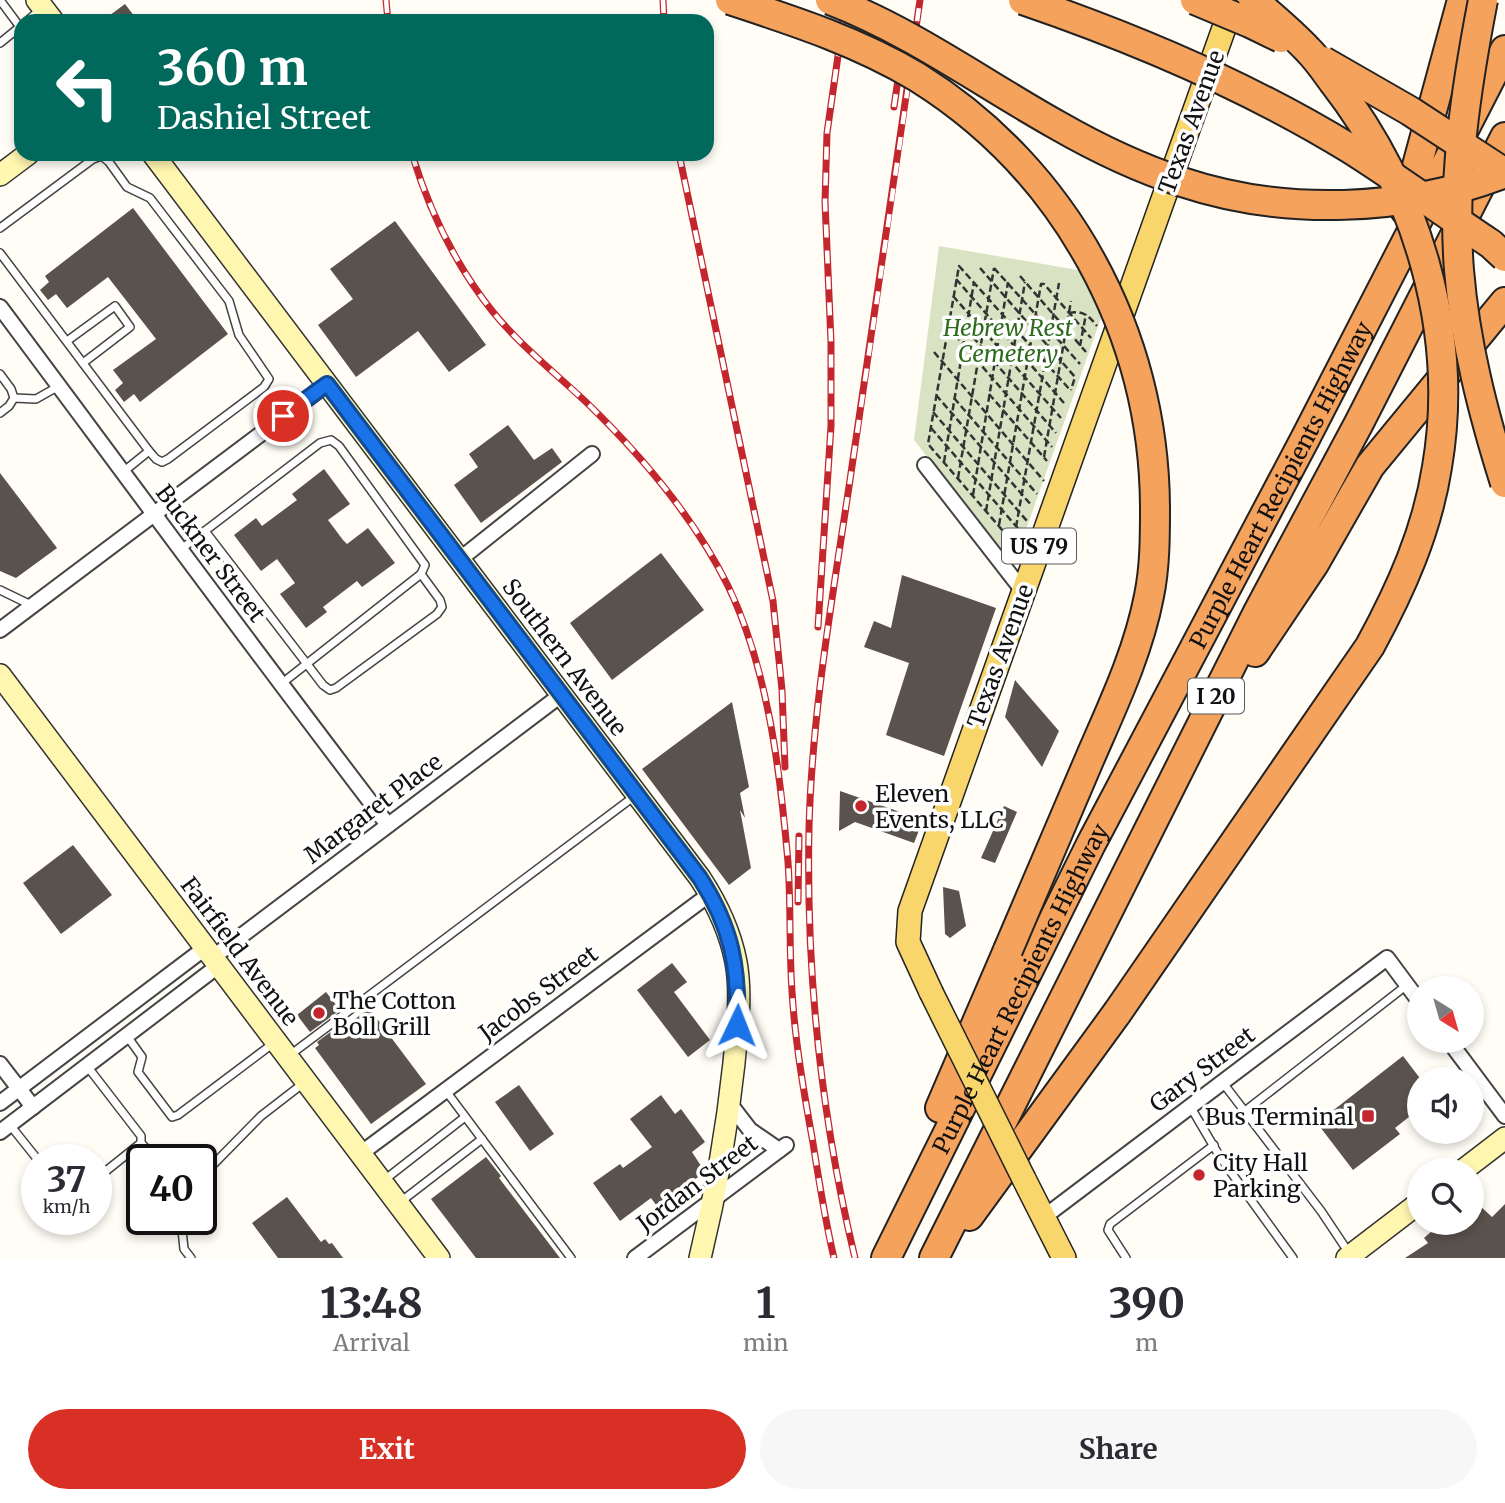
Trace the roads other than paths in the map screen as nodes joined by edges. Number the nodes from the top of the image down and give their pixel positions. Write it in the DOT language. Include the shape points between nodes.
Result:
graph roads {
  1 [pos="1,0"];
  2 [pos="730,0"];
  3 [pos="830,0"];
  4 [pos="1023,0"];
  5 [pos="1195,0"];
  6 [pos="1234,0"];
  7 [pos="1253,0"];
  8 [pos="1462,0"];
  9 [pos="1483,0"];
  10 [pos="14,17"];
  11 [pos="14,32"];
  12 [pos="0,43"];
  13 [pos="1505,50"];
  14 [pos="1505,137"];
  15 [pos="19,161"];
  16 [pos="90,161"];
  17 [pos="108,161"];
  18 [pos="158,161"];
  19 [pos="1505,173"];
  20 [pos="0,175"];
  21 [pos="0,228"];
  22 [pos="0,252"];
  23 [pos="1505,257"];
  24 [pos="1387,281"];
  25 [pos="1505,302"];
  26 [pos="0,307"];
  27 [pos="67,341"];
  28 [pos="83,363"];
  29 [pos="0,374"];
  30 [pos="327,384"];
  31 [pos="59,385"];
  32 [pos="14,398"];
  33 [pos="0,413"];
  34 [pos="149,451"];
  35 [pos="592,454"];
  36 [pos="925,465"];
  37 [pos="123,472"];
  38 [pos="1505,482"];
  39 [pos="153,515"];
  40 [pos="205,531"];
  41 [pos="180,550"];
  42 [pos="459,560"];
  43 [pos="421,574"];
  44 [pos="0,590"];
  45 [pos="1023,591"];
  46 [pos="32,606"];
  47 [pos="0,630"];
  48 [pos="306,664"];
  49 [pos="0,675"];
  50 [pos="280,685"];
  51 [pos="561,695"];
  52 [pos="1194,741"];
  53 [pos="636,794"];
  54 [pos="388,825"];
  55 [pos="710,894"];
  56 [pos="212,957"];
  57 [pos="1407,985"];
  58 [pos="127,1036"];
  59 [pos="281,1049"];
  60 [pos="1459,1054"];
  61 [pos="0,1063"];
  62 [pos="87,1066"];
  63 [pos="305,1081"];
  64 [pos="1222,1082"];
  65 [pos="19,1088"];
  66 [pos="445,1091"];
  67 [pos="0,1103"];
  68 [pos="730,1104"];
  69 [pos="1190,1106"];
  70 [pos="33,1107"];
  71 [pos="1245,1111"];
  72 [pos="1505,1115"];
  73 [pos="465,1118"];
  74 [pos="5,1128"];
  75 [pos="482,1139"];
  76 [pos="1505,1139"];
  77 [pos="141,1143"];
  78 [pos="22,1144"];
  79 [pos="1214,1145"];
  80 [pos="360,1154"];
  81 [pos="1479,1158"];
  82 [pos="217,1161"];
  83 [pos="112,1166"];
  84 [pos="382,1182"];
  85 [pos="714,1199"];
  86 [pos="398,1203"];
  87 [pos="1407,1212"];
  88 [pos="1044,1217"];
  89 [pos="183,1235"];
  90 [pos="1289,1257"];
  91 [pos="1349,1257"];
  92 [pos="191,1258"];
  93 [pos="439,1258"];
  94 [pos="571,1258"];
  95 [pos="635,1258"];
  96 [pos="700,1258"];
  97 [pos="884,1258"];
  98 [pos="936,1258"];
  99 [pos="1065,1258"];
  100 [pos="1126,1258"];
  1 -- 10 [label="lane"];
  2 -- 97 [label="highway, bridge" via="888,61 950,101 996,140 1076,234 1104,284 1142,387 1153,448 1155,514 1150,593 1142,628 1121,690 937,1115"];
  3 -- 19 [label="highway, bridge" via="882,22 1058,126 1183,183 1230,195 1340,205 1439,194"];
  4 -- 23 [label="highway, bridge" via="1152,47 1286,112 1350,149"];
  5 -- 19 [label="highway, bridge" via="1250,23 1364,83"];
  6 -- 45 [label="main road, Texas Avenue / US 79"];
  7 -- 98 [label="highway, bridge" via="1310,51 1350,104 1395,182 1424,261 1437,320 1443,391 1432,495 1417,546 1370,646 1117,1013"];
  8 -- 24 [label="highway"];
  9 -- 38 [label="highway, bridge" via="1458,178 1459,269 1475,378"];
  11 -- 12 [label="lane"];
  13 -- 24 [label="highway, Purple Heart Recipients Highway / I 20"];
  14 -- 52 [label="highway, Purple Heart Recipients Highway / I 20"];
  15 -- 20 [label="street"];
  16 -- 21 [label="lane"];
  17 -- 34 [label="lane" via="127,187 150,198 229,301 239,335 268,379 264,387 168,459 162,462"];
  18 -- 30 [label="street, Southern Avenue"];
  22 -- 27 [label="lane"];
  24 -- 97 [label="highway, Purple Heart Recipients Highway / I 20" via="1085,855"];
  25 -- 52 [label="highway" via="1370,466 1314,564"];
  26 -- 31 [label="street, Buckner Street"];
  27 -- 28 [label="lane"];
  27 -- 28 [label="lane" via="115,306 130,327"];
  28 -- 34 [label="lane"];
  29 -- 32 [label="lane"];
  30 -- 39 [label="street"];
  30 -- 42 [label="street, Southern Avenue"];
  31 -- 32 [label="lane" via="36,399"];
  31 -- 37 [label="street, Buckner Street"];
  32 -- 33 [label="lane"];
  34 -- 37 [label="lane"];
  35 -- 42 [label="street"];
  36 -- 45 [label="street"];
  37 -- 39 [label="street, Buckner Street"];
  39 -- 41 [label="street, Buckner Street"];
  39 -- 46 [label="street"];
  40 -- 41 [label="lane"];
  40 -- 43 [label="lane" via="320,443 331,440 420,556 425,565"];
  40 -- 48 [label="lane"];
  41 -- 50 [label="street, Buckner Street"];
  42 -- 51 [label="street, Southern Avenue"];
  43 -- 48 [label="lane"];
  43 -- 48 [label="lane" via="440,600 437,614 336,688 323,685"];
  44 -- 46 [label="lane"];
  45 -- 88 [label="main road, Texas Avenue / US 79, bridge" via="910,911 908,942"];
  46 -- 47 [label="street"];
  48 -- 50 [label="lane"];
  49 -- 56 [label="street, Fairfield Avenue"];
  50 -- 54 [label="street, Buckner Street"];
  51 -- 53 [label="street, Southern Avenue"];
  51 -- 54 [label="street, Margaret Place"];
  52 -- 98 [label="highway, Purple Heart Recipients Highway / I 20"];
  53 -- 55 [label="street, Southern Avenue"];
  53 -- 59 [label="lane"];
  54 -- 56 [label="street, Margaret Place"];
  55 -- 66 [label="street, Jacobs Street"];
  55 -- 68 [label="street, Southern Avenue" via="726,927 737,972"];
  56 -- 58 [label="street, Margaret Place"];
  56 -- 59 [label="street, Fairfield Avenue"];
  56 -- 65 [label="street, Margaret Place"];
  57 -- 64 [label="street, Gary Street" via="1387,958"];
  57 -- 71 [label="lane"];
  58 -- 59 [label="lane" via="142,1057 138,1072 172,1117"];
  58 -- 62 [label="street, Margaret Place"];
  59 -- 63 [label="street, Fairfield Avenue"];
  60 -- 72 [label="street"];
  61 -- 65 [label="street"];
  62 -- 70 [label="street, Margaret Place"];
  62 -- 77 [label="lane" via="141,1136"];
  63 -- 80 [label="street, Fairfield Avenue"];
  63 -- 82 [label="lane" via="261,1116"];
  64 -- 69 [label="street, Gary Street"];
  64 -- 71 [label="lane"];
  65 -- 67 [label="street, Margaret Place"];
  65 -- 70 [label="street"];
  66 -- 73 [label="lane"];
  66 -- 80 [label="street, Jacobs Street"];
  68 -- 85 [label="street, Southern Avenue"];
  68 -- 85 [label="street, Jordan Street" via="750,1130 782,1147"];
  69 -- 79 [label="lane"];
  69 -- 88 [label="street, Gary Street"];
  70 -- 74 [label="street, Margaret Place"];
  71 -- 91 [label="lane"];
  73 -- 75 [label="lane"];
  73 -- 84 [label="lane"];
  74 -- 78 [label="lane"];
  75 -- 86 [label="lane"];
  75 -- 94 [label="lane"];
  76 -- 81 [label="street"];
  77 -- 83 [label="lane"];
  79 -- 90 [label="lane"];
  79 -- 100 [label="lane" via="1110,1224 1108,1230"];
  80 -- 84 [label="street, Fairfield Avenue"];
  84 -- 86 [label="street, Fairfield Avenue"];
  85 -- 95 [label="street, Jordan Street"];
  85 -- 96 [label="street, Southern Avenue"];
  86 -- 93 [label="street, Fairfield Avenue"];
  87 -- 91 [label="street"];
  88 -- 99 [label="main road, Texas Avenue / US 79"];
  89 -- 92 [label="lane"];
}
